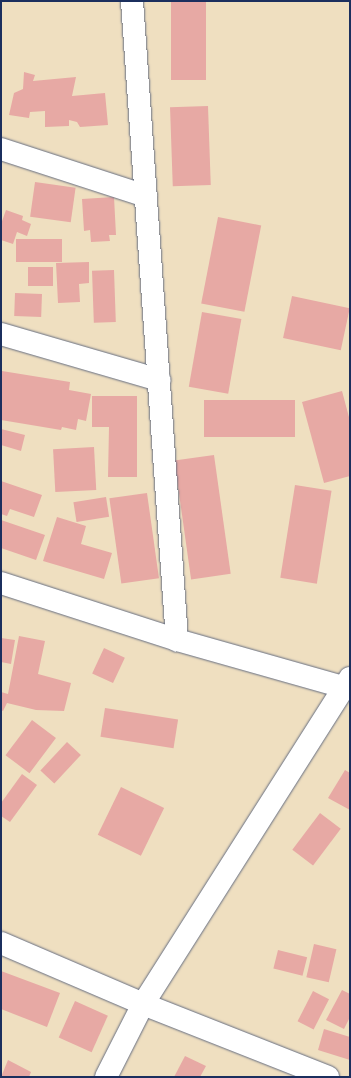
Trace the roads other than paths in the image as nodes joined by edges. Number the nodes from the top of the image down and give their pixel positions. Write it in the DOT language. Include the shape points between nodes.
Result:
graph roads {
  1 [pos="132,1"];
  2 [pos="1,149"];
  3 [pos="146,196"];
  4 [pos="1,334"];
  5 [pos="159,380"];
  6 [pos="1,583"];
  7 [pos="177,640"];
  8 [pos="348,685"];
  9 [pos="1,943"];
  10 [pos="143,1004"];
  11 [pos="106,1077"];
  12 [pos="328,1077"];
  1 -- 3 [label="street"];
  2 -- 3 [label="street"];
  3 -- 5 [label="street"];
  4 -- 5 [label="street"];
  5 -- 7 [label="street"];
  6 -- 7 [label="street"];
  7 -- 8 [label="street"];
  8 -- 10 [label="street"];
  9 -- 10 [label="street"];
  10 -- 11 [label="street"];
  10 -- 12 [label="street"];
}
